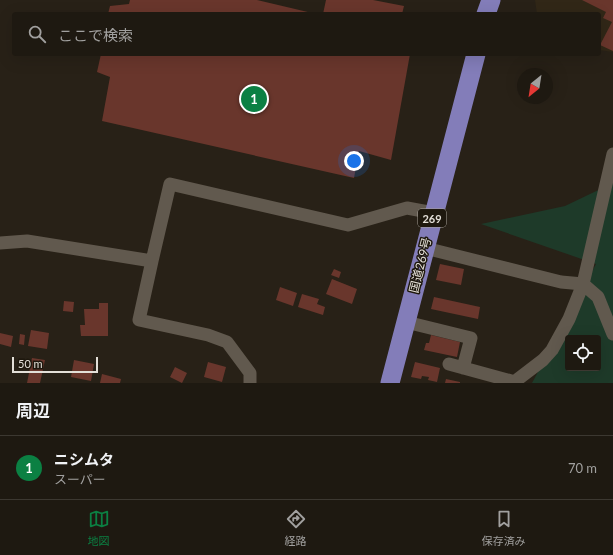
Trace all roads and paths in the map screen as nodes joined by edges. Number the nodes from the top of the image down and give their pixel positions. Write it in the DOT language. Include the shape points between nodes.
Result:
graph roads {
  1 [pos="490,0"];
  2 [pos="487,12"];
  3 [pos="475,56"];
  4 [pos="613,154"];
  5 [pos="434,213"];
  6 [pos="0,243"];
  7 [pos="425,248"];
  8 [pos="152,261"];
  9 [pos="583,284"];
  10 [pos="406,322"];
  11 [pos="613,334"];
  12 [pos="449,364"];
  13 [pos="463,368"];
  14 [pos="514,382"];
  15 [pos="250,383"];
  16 [pos="390,383"];
  1 -- 2 [label="highway"];
  3 -- 5 [label="highway, 国道269号 / 269"];
  4 -- 9 [label="street"];
  5 -- 7 [label="highway, 国道269号 / 269"];
  5 -- 8 [label="street" via="407,208 348,225 170,184"];
  6 -- 8 [label="street" via="27,241"];
  7 -- 9 [label="street" via="561,282"];
  7 -- 10 [label="highway, 国道269号 / 269"];
  8 -- 15 [label="street" via="139,320 208,335 227,342 250,373"];
  9 -- 11 [label="street" via="598,297"];
  9 -- 14 [label="street" via="569,319 552,350"];
  10 -- 13 [label="street" via="471,338"];
  10 -- 16 [label="highway, 国道269号 / 269"];
  12 -- 13 [label="street"];
  13 -- 14 [label="street"];
}
